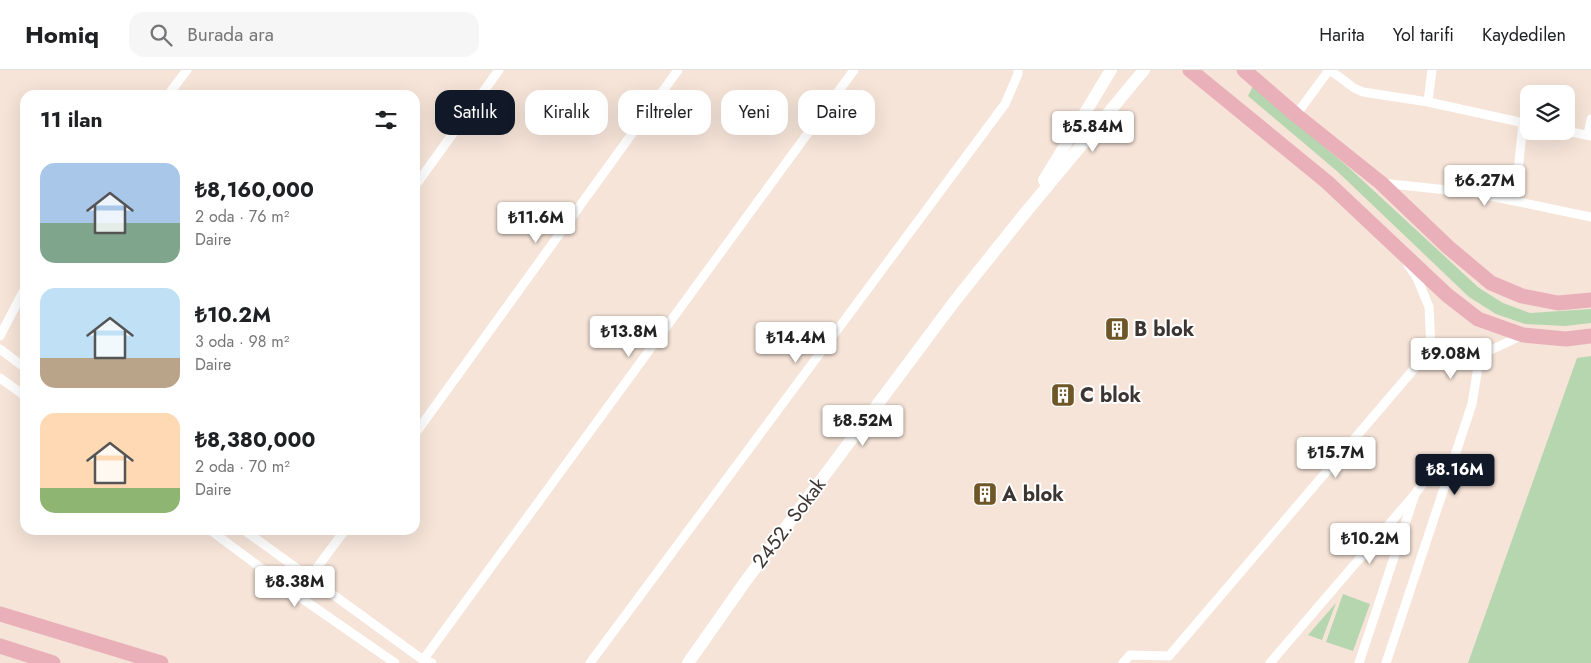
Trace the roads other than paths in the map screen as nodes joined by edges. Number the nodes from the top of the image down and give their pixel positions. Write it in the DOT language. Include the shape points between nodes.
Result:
graph roads {
  1 [pos="187,70"];
  2 [pos="500,70"];
  3 [pos="678,70"];
  4 [pos="854,70"];
  5 [pos="1018,70"];
  6 [pos="1111,70"];
  7 [pos="1144,70"];
  8 [pos="1190,70"];
  9 [pos="1244,70"];
  10 [pos="1330,70"];
  11 [pos="1432,70"];
  12 [pos="172,90"];
  13 [pos="1428,102"];
  14 [pos="1296,114"];
  15 [pos="1591,119"];
  16 [pos="1520,123"];
  17 [pos="1575,132"];
  18 [pos="1590,135"];
  19 [pos="1524,140"];
  20 [pos="420,179"];
  21 [pos="1381,183"];
  22 [pos="1515,202"];
  23 [pos="1591,217"];
  24 [pos="1021,218"];
  25 [pos="1392,242"];
  26 [pos="20,298"];
  27 [pos="1591,300"];
  28 [pos="1523,335"];
  29 [pos="0,336"];
  30 [pos="1591,336"];
  31 [pos="0,349"];
  32 [pos="1431,349"];
  33 [pos="1480,356"];
  34 [pos="20,364"];
  35 [pos="0,378"];
  36 [pos="20,392"];
  37 [pos="420,427"];
  38 [pos="1424,482"];
  39 [pos="1416,494"];
  40 [pos="217,535"];
  41 [pos="251,535"];
  42 [pos="341,535"];
  43 [pos="310,577"];
  44 [pos="0,614"];
  45 [pos="0,646"];
  46 [pos="427,661"];
  47 [pos="53,663"];
  48 [pos="162,663"];
  49 [pos="395,663"];
  50 [pos="590,663"];
  51 [pos="688,663"];
  52 [pos="1123,663"];
  53 [pos="1270,663"];
  54 [pos="1359,663"];
  55 [pos="1386,663"];
  1 -- 12 [label="street"];
  2 -- 20 [label="street"];
  3 -- 37 [label="street"];
  4 -- 46 [label="street"];
  5 -- 50 [label="street" via="1004,104"];
  6 -- 24 [label="main road, 2452. Sokak"];
  7 -- 24 [label="main road, 2452. Sokak"];
  8 -- 25 [label="main road" via="1327,182"];
  9 -- 14 [label="main road"];
  10 -- 13 [label="street" via="1363,92"];
  10 -- 14 [label="street"];
  11 -- 13 [label="street"];
  13 -- 16 [label="street"];
  14 -- 21 [label="main road"];
  15 -- 18 [label="street"];
  17 -- 18 [label="street"];
  19 -- 22 [label="street"];
  21 -- 22 [label="street"];
  21 -- 27 [label="main road" via="1491,283 1522,296 1558,303"];
  22 -- 23 [label="street"];
  24 -- 51 [label="main road, 2452. Sokak" via="948,310"];
  25 -- 28 [label="main road" via="1447,295 1478,319"];
  25 -- 32 [label="street" via="1417,278 1429,307"];
  26 -- 29 [label="street"];
  28 -- 30 [label="main road" via="1566,339"];
  28 -- 33 [label="street"];
  31 -- 34 [label="street"];
  32 -- 33 [label="street" via="1453,368"];
  32 -- 52 [label="street" via="1169,656 1130,655"];
  33 -- 55 [label="street" via="1472,404"];
  35 -- 36 [label="street"];
  38 -- 39 [label="street"];
  39 -- 53 [label="street"];
  39 -- 54 [label="street"];
  40 -- 49 [label="street"];
  41 -- 43 [label="street"];
  42 -- 43 [label="street"];
  43 -- 46 [label="street"];
  44 -- 48 [label="main road"];
  45 -- 47 [label="main road"];
}
